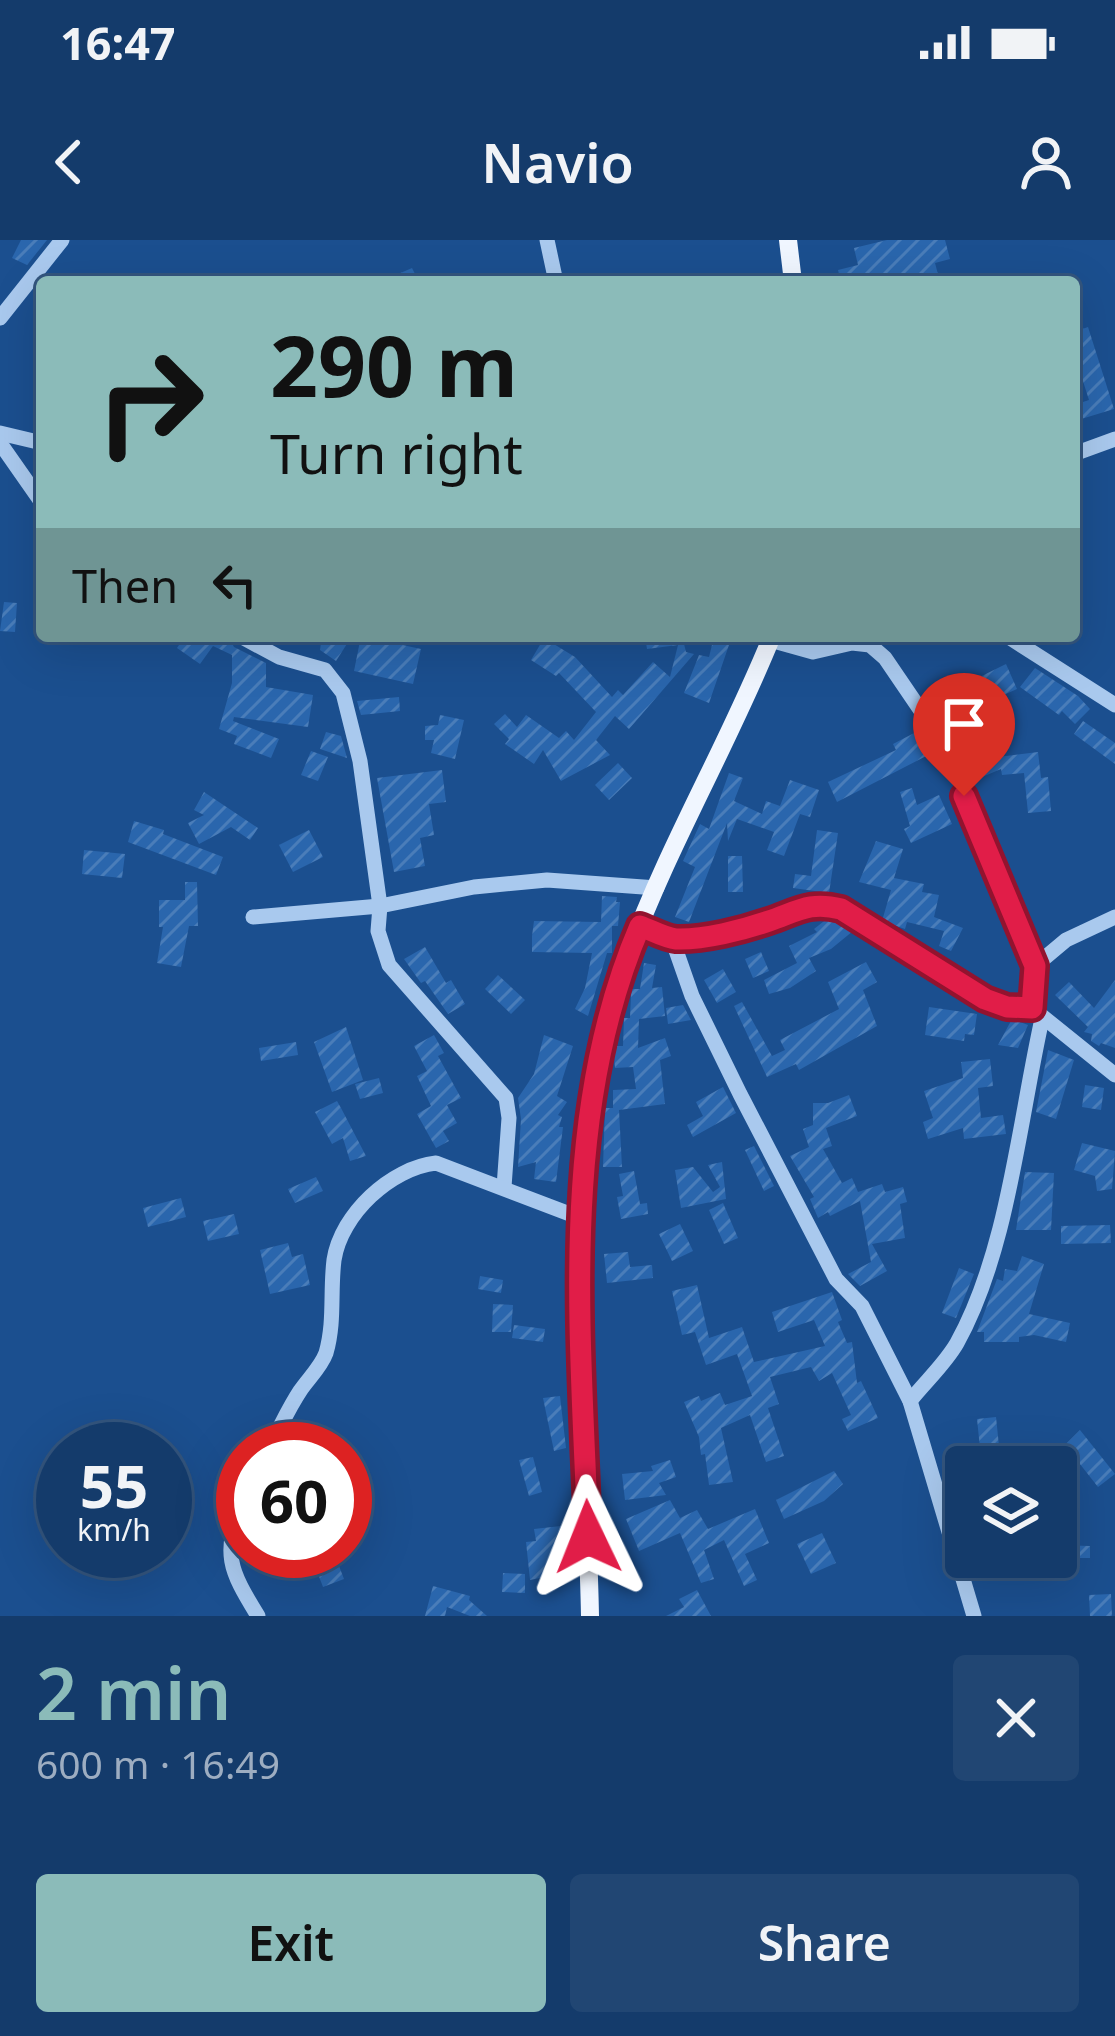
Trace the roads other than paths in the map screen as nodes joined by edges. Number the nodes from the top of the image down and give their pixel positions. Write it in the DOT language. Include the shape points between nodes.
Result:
graph roads {
  1 [pos="62,240"];
  2 [pos="547,240"];
  3 [pos="788,240"];
  4 [pos="555,276"];
  5 [pos="793,276"];
  6 [pos="0,318"];
  7 [pos="0,433"];
  8 [pos="1115,439"];
  9 [pos="36,442"];
  10 [pos="0,443"];
  11 [pos="1080,452"];
  12 [pos="36,494"];
  13 [pos="251,642"];
  14 [pos="769,642"];
  15 [pos="783,642"];
  16 [pos="1016,642"];
  17 [pos="1115,705"];
  18 [pos="657,888"];
  19 [pos="380,906"];
  20 [pos="253,917"];
  21 [pos="1115,917"];
  22 [pos="640,926"];
  23 [pos="673,939"];
  24 [pos="1035,966"];
  25 [pos="1037,1014"];
  26 [pos="1115,1075"];
  27 [pos="504,1187"];
  28 [pos="583,1219"];
  29 [pos="910,1401"];
  30 [pos="283,1422"];
  31 [pos="238,1578"];
  32 [pos="257,1616"];
  33 [pos="590,1616"];
  34 [pos="974,1616"];
  1 -- 6 [label="street"];
  2 -- 4 [label="street"];
  3 -- 5 [label="main road"];
  7 -- 9 [label="street"];
  8 -- 11 [label="street"];
  10 -- 12 [label="street"];
  13 -- 19 [label="street" via="325,670 343,693"];
  14 -- 18 [label="main road"];
  15 -- 24 [label="street" via="813,652 870,645 885,658 949,752"];
  16 -- 17 [label="street"];
  18 -- 19 [label="street" via="547,880"];
  18 -- 22 [label="main road"];
  19 -- 20 [label="street"];
  19 -- 27 [label="street" via="389,965 506,1097"];
  21 -- 24 [label="street"];
  22 -- 23 [label="street"];
  22 -- 28 [label="main road" via="602,1047"];
  23 -- 25 [label="street" via="819,903 985,999"];
  23 -- 29 [label="street" via="740,1094"];
  24 -- 25 [label="street"];
  25 -- 26 [label="street"];
  25 -- 29 [label="street" via="1002,1224 956,1345"];
  27 -- 28 [label="street"];
  27 -- 30 [label="street" via="436,1163 415,1165 360,1209 334,1260 325,1358"];
  28 -- 33 [label="main road"];
  29 -- 34 [label="street"];
  31 -- 32 [label="street"];
}
